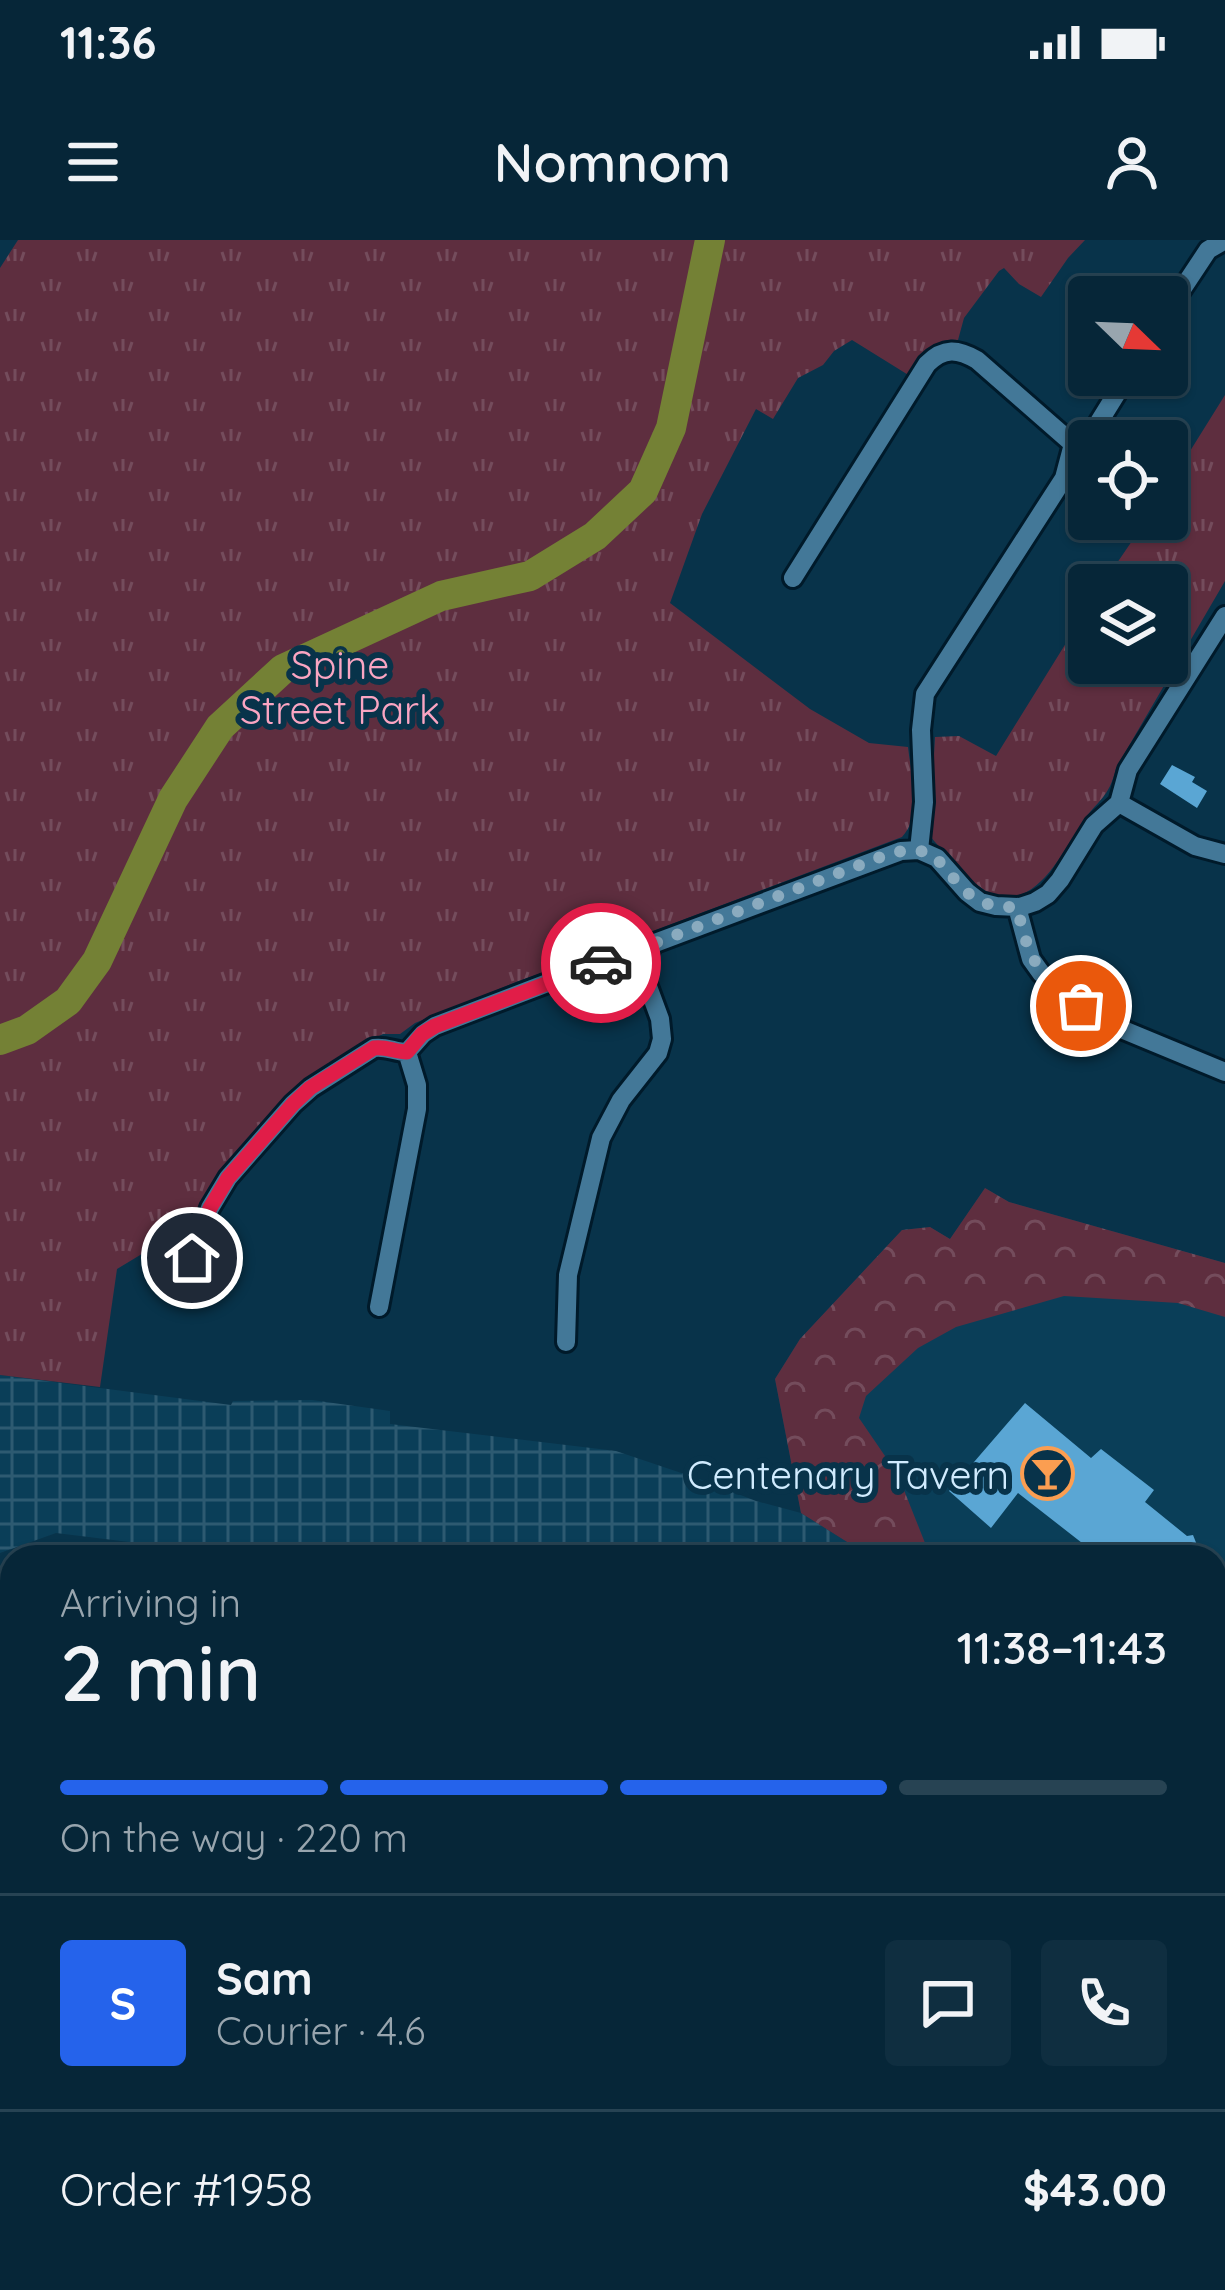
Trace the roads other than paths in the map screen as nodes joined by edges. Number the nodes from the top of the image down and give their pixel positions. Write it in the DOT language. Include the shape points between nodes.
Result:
graph roads {
  1 [pos="1225,240"];
  2 [pos="1188,280"];
  3 [pos="1068,440"];
  4 [pos="1068,463"];
  5 [pos="793,578"];
  6 [pos="1225,616"];
  7 [pos="1119,803"];
  8 [pos="920,850"];
  9 [pos="1225,854"];
  10 [pos="1017,907"];
  11 [pos="638,962"];
  12 [pos="407,1052"];
  13 [pos="1225,1072"];
  14 [pos="192,1258"];
  15 [pos="379,1307"];
  16 [pos="566,1342"];
  1 -- 2 [label="street"];
  3 -- 5 [label="street" via="977,360 949,350 936,355"];
  4 -- 8 [label="street" via="926,694"];
  6 -- 7 [label="street" via="1128,770"];
  7 -- 9 [label="street"];
  7 -- 10 [label="street" via="1094,825 1048,894"];
  8 -- 10 [label="street" via="980,902"];
  8 -- 11 [label="street" via="886,855 655,943"];
  10 -- 13 [label="street" via="1031,959 1081,1006"];
  11 -- 12 [label="street" via="605,961 435,1026"];
  11 -- 16 [label="street" via="662,1039 601,1138 568,1275"];
  12 -- 14 [label="street" via="374,1048 293,1104 219,1191"];
  12 -- 15 [label="street" via="417,1109"];
}
